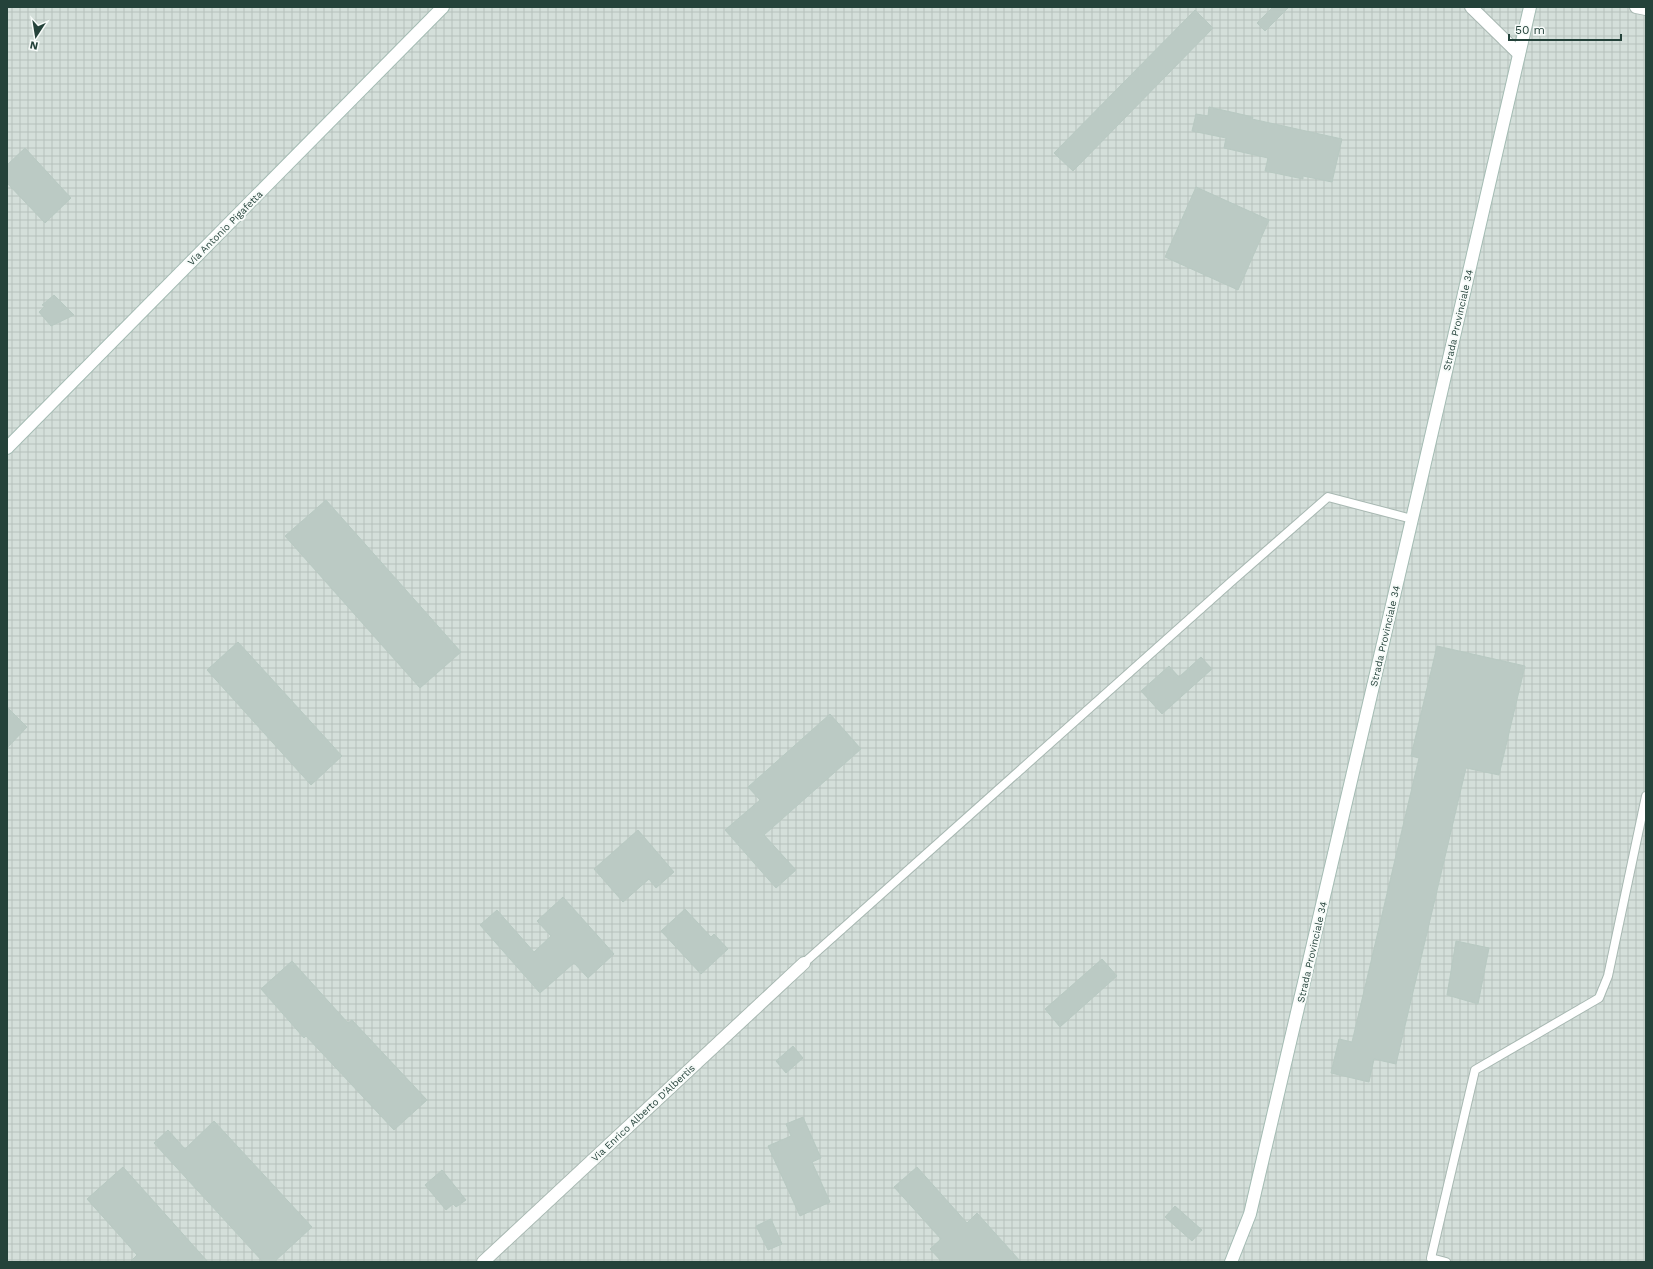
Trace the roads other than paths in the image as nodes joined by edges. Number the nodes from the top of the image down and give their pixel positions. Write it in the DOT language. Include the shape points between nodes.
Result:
graph roads {
  1 [pos="443,7"];
  2 [pos="1471,7"];
  3 [pos="1530,7"];
  4 [pos="1636,7"];
  5 [pos="1646,9"];
  6 [pos="1519,54"];
  7 [pos="7,448"];
  8 [pos="1412,519"];
  9 [pos="1646,796"];
  10 [pos="804,964"];
  11 [pos="483,1262"];
  12 [pos="1231,1262"];
  13 [pos="1446,1262"];
  1 -- 7 [label="main road, Via Antonio Pigafetta"];
  2 -- 6 [label="main road"];
  3 -- 6 [label="main road, Strada Provinciale 34"];
  4 -- 5 [label="main road"];
  6 -- 8 [label="main road, Strada Provinciale 34"];
  8 -- 10 [label="lane" via="1328,497"];
  8 -- 12 [label="main road, Strada Provinciale 34" via="1252,1207"];
  9 -- 13 [label="lane" via="1608,976 1599,998 1475,1070 1430,1258"];
  10 -- 11 [label="main road, Via Enrico Alberto D'Albertis"];
}
